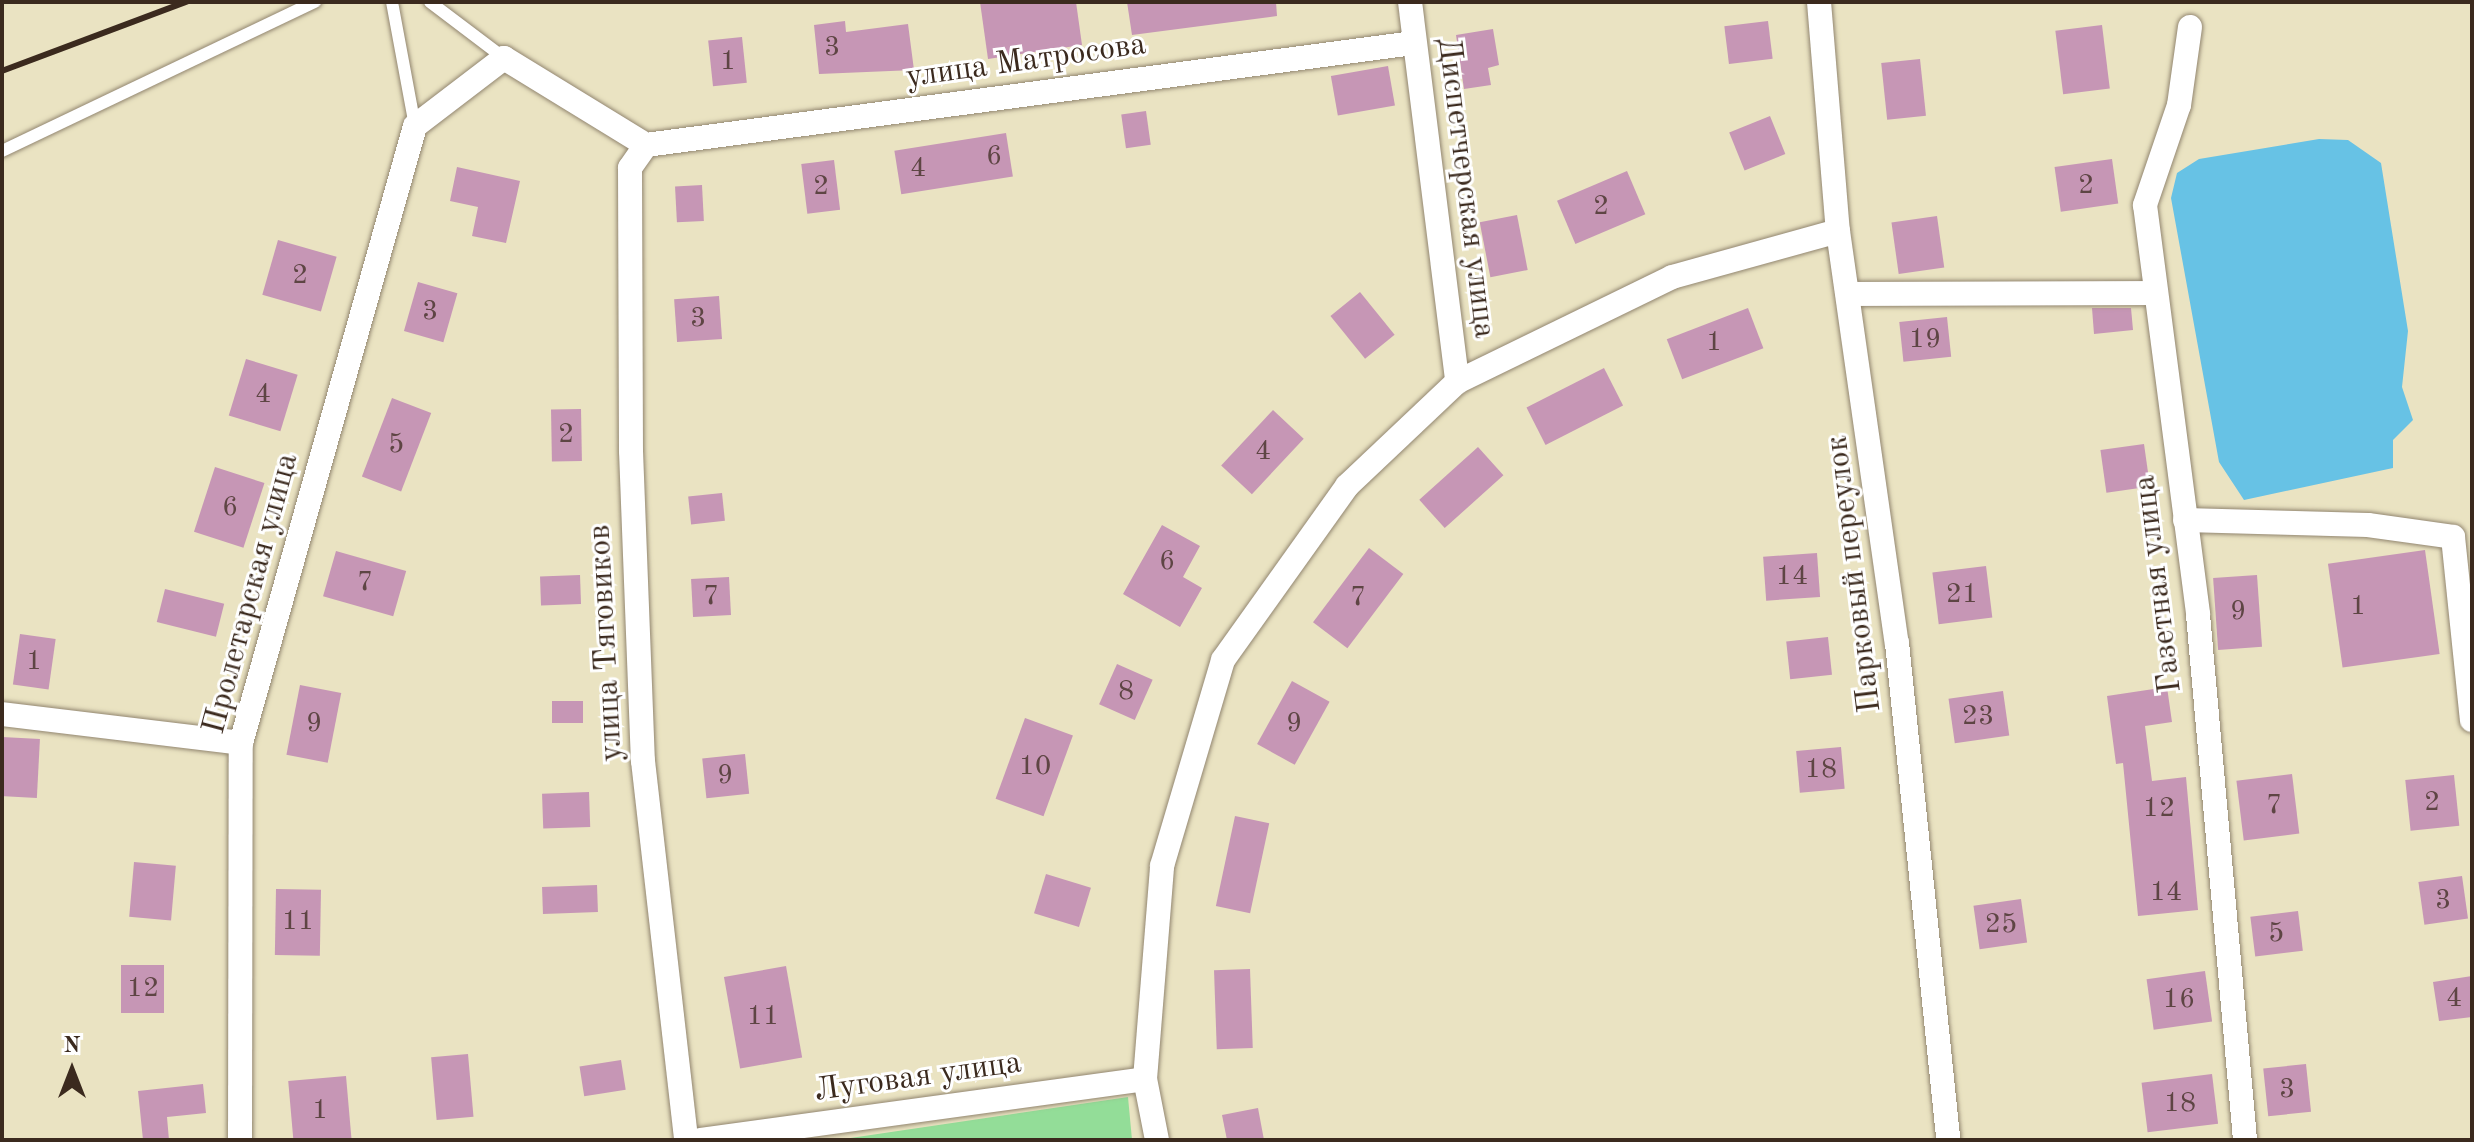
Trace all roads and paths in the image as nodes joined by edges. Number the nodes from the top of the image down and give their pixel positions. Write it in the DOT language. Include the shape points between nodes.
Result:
graph roads {
  1 [pos="315,2"];
  2 [pos="392,2"];
  3 [pos="430,2"];
  4 [pos="1410,2"];
  5 [pos="1819,2"];
  6 [pos="2190,27"];
  7 [pos="1414,43"];
  8 [pos="504,58"];
  9 [pos="415,126"];
  10 [pos="646,145"];
  11 [pos="2,151"];
  12 [pos="1838,231"];
  13 [pos="2153,293"];
  14 [pos="1853,294"];
  15 [pos="1457,382"];
  16 [pos="2185,520"];
  17 [pos="2,714"];
  18 [pos="2472,720"];
  19 [pos="241,743"];
  20 [pos="1145,1079"];
  21 [pos="240,1140"];
  22 [pos="686,1140"];
  23 [pos="701,1140"];
  24 [pos="1157,1140"];
  25 [pos="1948,1140"];
  26 [pos="2245,1140"];
  1 -- 11 [label="lane"];
  2 -- 9 [label="lane"];
  3 -- 8 [label="lane"];
  4 -- 7 [label="street, Диспетчерская улица"];
  5 -- 12 [label="street, Парковый переулок"];
  6 -- 13 [label="street, Газетная улица" via="2179,105 2145,205"];
  7 -- 10 [label="street, улица Матросова"];
  7 -- 15 [label="street, Диспетчерская улица"];
  8 -- 9 [label="street"];
  8 -- 10 [label="street"];
  9 -- 19 [label="street, Пролетарская улица"];
  10 -- 22 [label="street, улица Тяговиков" via="630,168 632,498 643,761"];
  12 -- 14 [label="street, Парковый переулок"];
  12 -- 15 [label="street" via="1672,277"];
  13 -- 14 [label="street"];
  13 -- 16 [label="street, Газетная улица"];
  14 -- 25 [label="street, Парковый переулок"];
  15 -- 20 [label="street" via="1347,486 1223,660 1162,866"];
  16 -- 18 [label="street" via="2368,525 2453,537"];
  16 -- 26 [label="street, Газетная улица"];
  17 -- 19 [label="street"];
  19 -- 21 [label="street, Пролетарская улица"];
  20 -- 23 [label="street, Луговая улица"];
  20 -- 24 [label="street"];
}
